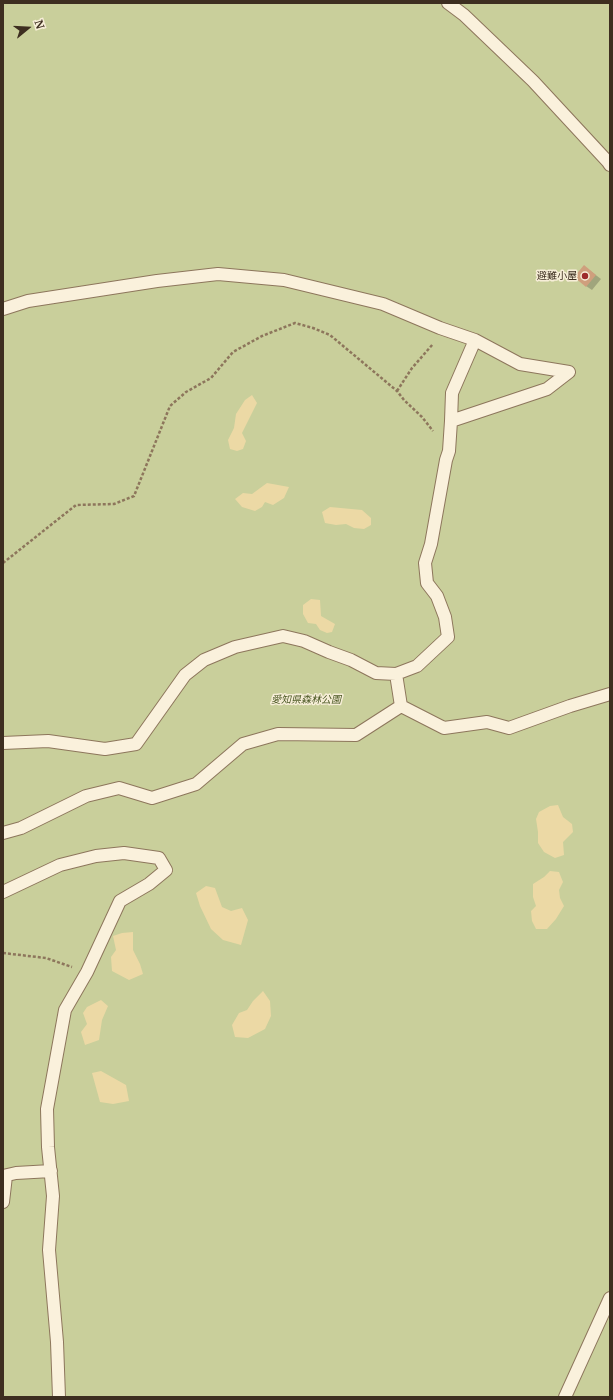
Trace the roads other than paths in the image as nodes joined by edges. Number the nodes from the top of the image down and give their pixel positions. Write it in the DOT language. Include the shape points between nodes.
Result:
graph roads {
  1 [pos="448,3"];
  2 [pos="610,166"];
  3 [pos="3,309"];
  4 [pos="475,340"];
  5 [pos="451,421"];
  6 [pos="396,674"];
  7 [pos="610,694"];
  8 [pos="401,706"];
  9 [pos="3,743"];
  10 [pos="3,833"];
  11 [pos="3,892"];
  12 [pos="51,1171"];
  13 [pos="4,1176"];
  14 [pos="3,1202"];
  15 [pos="610,1298"];
  16 [pos="60,1397"];
  17 [pos="565,1397"];
  1 -- 2 [label="lane" via="533,81"];
  3 -- 4 [label="lane" via="28,301 218,274 284,280 383,304"];
  4 -- 5 [label="lane" via="452,394"];
  4 -- 5 [label="lane" via="520,364 569,372 547,389"];
  5 -- 6 [label="lane" via="449,451 426,562 427,583 437,596 445,617 448,637 417,666"];
  6 -- 8 [label="lane"];
  6 -- 9 [label="lane" via="376,673 304,641 283,636 235,647 204,660 185,675 136,744 105,749 48,741"];
  7 -- 8 [label="lane" via="509,728 487,722 444,728"];
  8 -- 10 [label="lane" via="356,735 278,734 243,744 196,784 152,798 119,788 86,796 20,828"];
  11 -- 12 [label="lane" via="60,865 96,856 124,853 158,858 166,870 149,884 120,901 88,972 66,1010 47,1109"];
  12 -- 13 [label="lane"];
  12 -- 16 [label="lane" via="53,1196 48,1250"];
  13 -- 14 [label="lane"];
  15 -- 17 [label="lane"];
}
